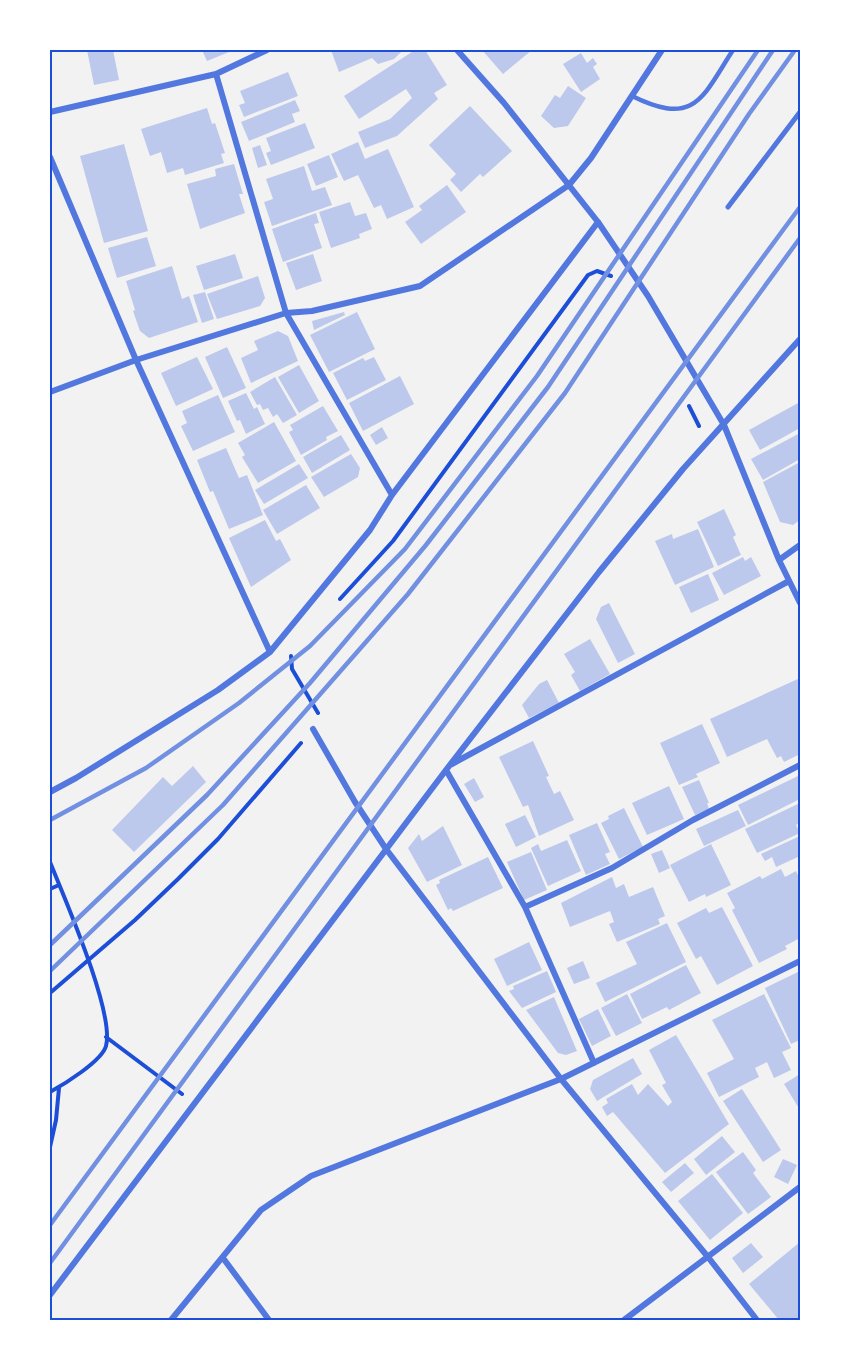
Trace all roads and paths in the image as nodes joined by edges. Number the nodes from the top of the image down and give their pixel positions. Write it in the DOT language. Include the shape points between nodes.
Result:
graph roads {
  1 [pos="267,50"];
  2 [pos="457,50"];
  3 [pos="662,50"];
  4 [pos="733,50"];
  5 [pos="216,74"];
  6 [pos="632,96"];
  7 [pos="50,112"];
  8 [pos="801,112"];
  9 [pos="50,158"];
  10 [pos="569,185"];
  11 [pos="728,207"];
  12 [pos="598,222"];
  13 [pos="612,276"];
  14 [pos="286,313"];
  15 [pos="801,339"];
  16 [pos="136,360"];
  17 [pos="50,392"];
  18 [pos="687,403"];
  19 [pos="724,425"];
  20 [pos="708,442"];
  21 [pos="392,495"];
  22 [pos="801,545"];
  23 [pos="779,560"];
  24 [pos="789,581"];
  25 [pos="337,602"];
  26 [pos="801,603"];
  27 [pos="270,652"];
  28 [pos="313,729"];
  29 [pos="801,765"];
  30 [pos="447,768"];
  31 [pos="50,792"];
  32 [pos="386,849"];
  33 [pos="50,862"];
  34 [pos="59,885"];
  35 [pos="50,889"];
  36 [pos="525,907"];
  37 [pos="87,959"];
  38 [pos="801,961"];
  39 [pos="50,993"];
  40 [pos="106,1036"];
  41 [pos="594,1064"];
  42 [pos="561,1079"];
  43 [pos="59,1088"];
  44 [pos="50,1092"];
  45 [pos="194,1103"];
  46 [pos="50,1147"];
  47 [pos="801,1187"];
  48 [pos="708,1257"];
  49 [pos="223,1258"];
  50 [pos="50,1295"];
  51 [pos="171,1320"];
  52 [pos="269,1320"];
  53 [pos="624,1320"];
  54 [pos="757,1320"];
  1 -- 5 [label="street"];
  2 -- 10 [label="street"];
  3 -- 6 [label="street"];
  4 -- 6 [label="lane" via="707,93 691,106 674,110 652,106"];
  5 -- 7 [label="street"];
  5 -- 14 [label="street"];
  6 -- 10 [label="street"];
  8 -- 11 [label="street"];
  9 -- 16 [label="street"];
  10 -- 12 [label="street"];
  10 -- 14 [label="street" via="420,286 312,311"];
  12 -- 19 [label="street" via="648,296"];
  12 -- 21 [label="street"];
  13 -- 25 [label="path" via="597,271 588,275 393,541"];
  14 -- 16 [label="street"];
  14 -- 21 [label="street"];
  15 -- 19 [label="street"];
  16 -- 17 [label="street"];
  16 -- 27 [label="street"];
  18 -- 20 [label="path"];
  19 -- 20 [label="street"];
  19 -- 23 [label="street"];
  20 -- 30 [label="street" via="599,572"];
  21 -- 27 [label="street" via="370,530"];
  22 -- 23 [label="street"];
  23 -- 24 [label="street"];
  24 -- 26 [label="street"];
  24 -- 30 [label="street"];
  27 -- 31 [label="street" via="218,690"];
  28 -- 32 [label="street"];
  28 -- 37 [label="path" via="218,839 135,920"];
  29 -- 36 [label="street" via="693,820 612,868"];
  30 -- 32 [label="street"];
  30 -- 36 [label="street"];
  32 -- 42 [label="street"];
  32 -- 45 [label="street"];
  33 -- 34 [label="path"];
  34 -- 35 [label="path"];
  34 -- 37 [label="path"];
  36 -- 41 [label="street"];
  37 -- 39 [label="path"];
  37 -- 40 [label="path" via="106,1022"];
  38 -- 41 [label="street"];
  40 -- 43 [label="path" via="106,1047 94,1061"];
  40 -- 45 [label="path"];
  41 -- 42 [label="street"];
  42 -- 48 [label="street"];
  42 -- 49 [label="street" via="310,1176 261,1210"];
  43 -- 44 [label="path"];
  43 -- 46 [label="path"];
  45 -- 50 [label="street"];
  47 -- 48 [label="street"];
  48 -- 53 [label="street"];
  48 -- 54 [label="street"];
  49 -- 51 [label="street"];
  49 -- 52 [label="street"];
}
